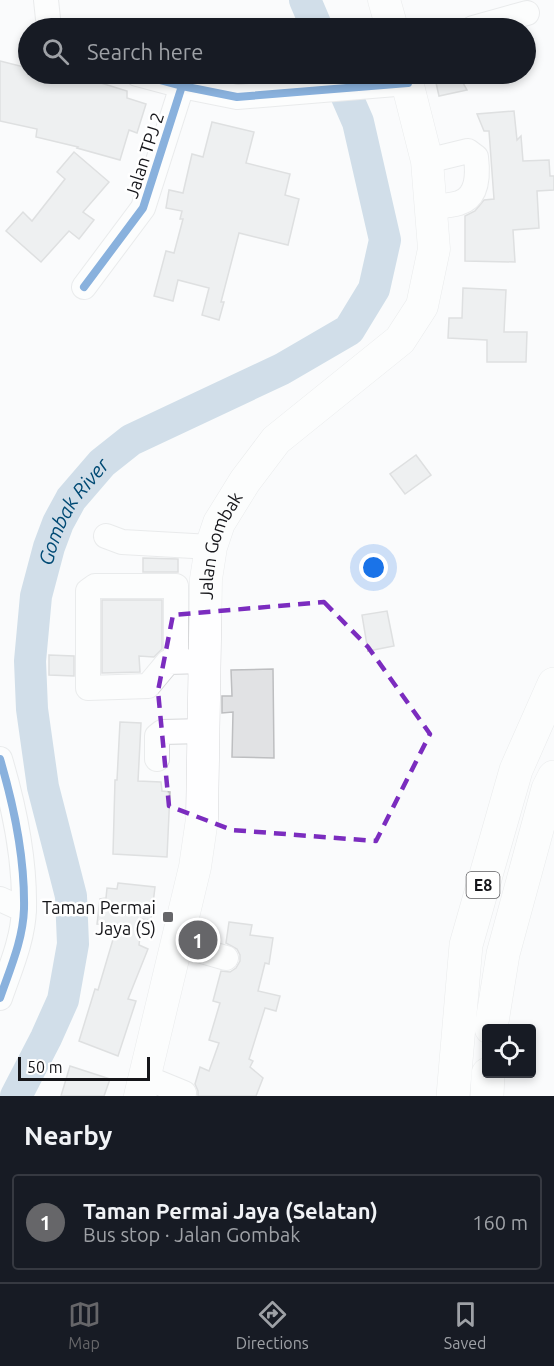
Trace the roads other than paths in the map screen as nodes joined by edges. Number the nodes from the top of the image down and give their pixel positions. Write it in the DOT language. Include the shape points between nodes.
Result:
graph roads {
  1 [pos="46,0"];
  2 [pos="384,0"];
  3 [pos="527,13"];
  4 [pos="48,18"];
  5 [pos="389,18"];
  6 [pos="509,18"];
  7 [pos="174,84"];
  8 [pos="363,84"];
  9 [pos="401,84"];
  10 [pos="182,86"];
  11 [pos="427,161"];
  12 [pos="430,207"];
  13 [pos="84,287"];
  14 [pos="106,536"];
  15 [pos="211,547"];
  16 [pos="191,661"];
  17 [pos="554,684"];
  18 [pos="204,731"];
  19 [pos="157,759"];
  20 [pos="1,767"];
  21 [pos="554,777"];
  22 [pos="0,898"];
  23 [pos="24,910"];
  24 [pos="177,944"];
  25 [pos="226,958"];
  26 [pos="2,982"];
  27 [pos="492,1024"];
  28 [pos="488,1078"];
  29 [pos="143,1086"];
  30 [pos="184,1093"];
  31 [pos="453,1096"];
  32 [pos="487,1096"];
  1 -- 4 [label="street"];
  2 -- 5 [label="main road"];
  3 -- 6 [label="street"];
  7 -- 10 [label="street"];
  8 -- 10 [label="street" via="237,97"];
  9 -- 11 [label="main road, Jalan Gombak"];
  10 -- 13 [label="street, Jalan TPJ 2" via="143,208"];
  11 -- 12 [label="main road, Jalan Gombak"];
  11 -- 12 [label="street" via="468,151 476,157 479,176 473,192 462,203"];
  12 -- 15 [label="main road, Jalan Gombak" via="434,249 422,306 400,340 276,440 219,523"];
  14 -- 15 [label="street" via="122,542"];
  15 -- 16 [label="main road, Jalan Gombak"];
  16 -- 16 [label="street" via="176,586 95,586 88,591 88,688 148,686 168,662"];
  16 -- 18 [label="main road, Jalan Gombak"];
  17 -- 31 [label="highway, E8" via="516,770 466,945"];
  18 -- 19 [label="street" via="162,732 157,736"];
  18 -- 24 [label="main road, Jalan Gombak" via="202,819"];
  20 -- 23 [label="street" via="10,791 21,858"];
  21 -- 27 [label="highway, E8" via="503,954"];
  22 -- 23 [label="street"];
  23 -- 26 [label="street" via="16,953"];
  24 -- 25 [label="street"];
  24 -- 29 [label="main road, Jalan Gombak"];
  28 -- 32 [label="highway"];
  29 -- 30 [label="street"];
}
